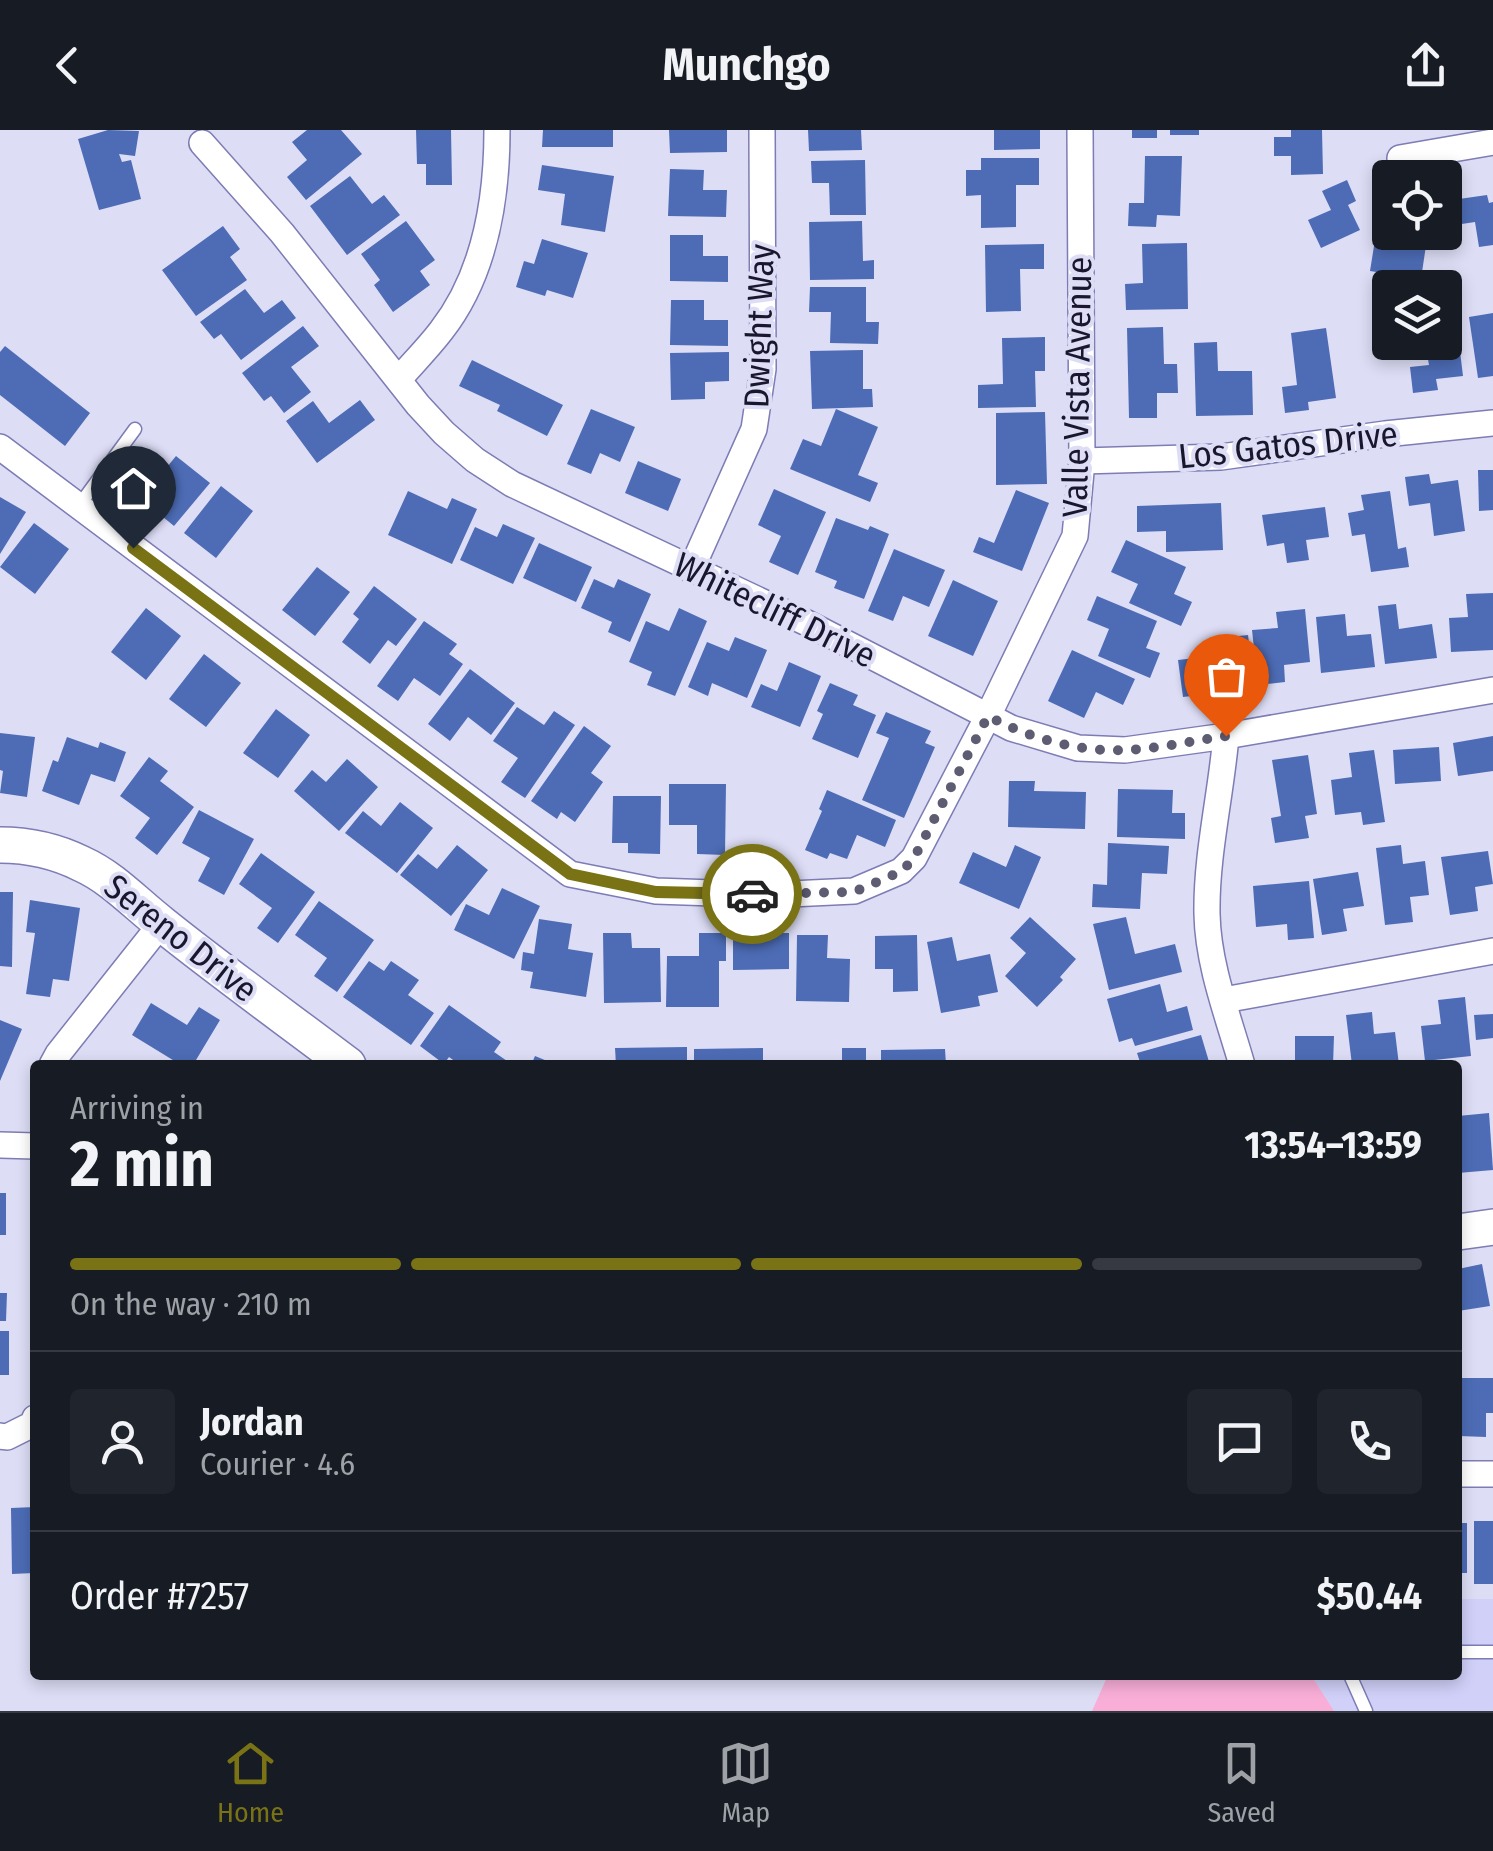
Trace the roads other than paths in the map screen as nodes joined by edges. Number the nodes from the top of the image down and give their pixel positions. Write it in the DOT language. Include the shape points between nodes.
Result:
graph roads {
  1 [pos="497,130"];
  2 [pos="762,130"];
  3 [pos="1080,130"];
  4 [pos="1493,142"];
  5 [pos="202,143"];
  6 [pos="1400,158"];
  7 [pos="399,379"];
  8 [pos="1493,423"];
  9 [pos="135,429"];
  10 [pos="0,447"];
  11 [pos="1082,462"];
  12 [pos="78,507"];
  13 [pos="692,570"];
  14 [pos="1493,690"];
  15 [pos="988,716"];
  16 [pos="1226,736"];
  17 [pos="0,845"];
  18 [pos="161,924"];
  19 [pos="1493,951"];
  20 [pos="1224,1000"];
  21 [pos="55,1060"];
  22 [pos="341,1060"];
  23 [pos="1241,1060"];
  24 [pos="0,1145"];
  25 [pos="30,1146"];
  26 [pos="1493,1228"];
  27 [pos="1462,1232"];
  28 [pos="30,1425"];
  29 [pos="0,1436"];
  30 [pos="1462,1474"];
  31 [pos="1493,1474"];
  32 [pos="1462,1652"];
  33 [pos="1493,1652"];
  34 [pos="1352,1680"];
  35 [pos="1366,1711"];
  1 -- 7 [label="street" via="488,224 476,268 442,329"];
  2 -- 13 [label="street, Dwight Way" via="764,369 754,429"];
  3 -- 11 [label="street, Valle Vista Avenue"];
  4 -- 6 [label="street"];
  5 -- 7 [label="street, Whitecliff Drive"];
  7 -- 13 [label="street, Whitecliff Drive" via="444,433 487,468"];
  8 -- 11 [label="street, Los Gatos Drive" via="1220,457"];
  9 -- 12 [label="lane"];
  10 -- 12 [label="street, Valle Vista Avenue"];
  11 -- 15 [label="street, Valle Vista Avenue" via="1075,536"];
  12 -- 15 [label="street, Valle Vista Avenue" via="570,874 656,892 854,892 902,871 914,858"];
  13 -- 15 [label="street, Whitecliff Drive"];
  14 -- 16 [label="street, Whitecliff Drive"];
  15 -- 16 [label="street, Whitecliff Drive" via="1078,748 1126,750"];
  16 -- 20 [label="street" via="1207,916"];
  17 -- 18 [label="street, Sereno Drive" via="53,851 86,865"];
  18 -- 21 [label="street"];
  18 -- 22 [label="street, Sereno Drive"];
  19 -- 20 [label="street"];
  20 -- 23 [label="street"];
  24 -- 25 [label="street"];
  26 -- 27 [label="street"];
  28 -- 29 [label="street"];
  30 -- 31 [label="street"];
  32 -- 33 [label="lane"];
  34 -- 35 [label="lane"];
}
